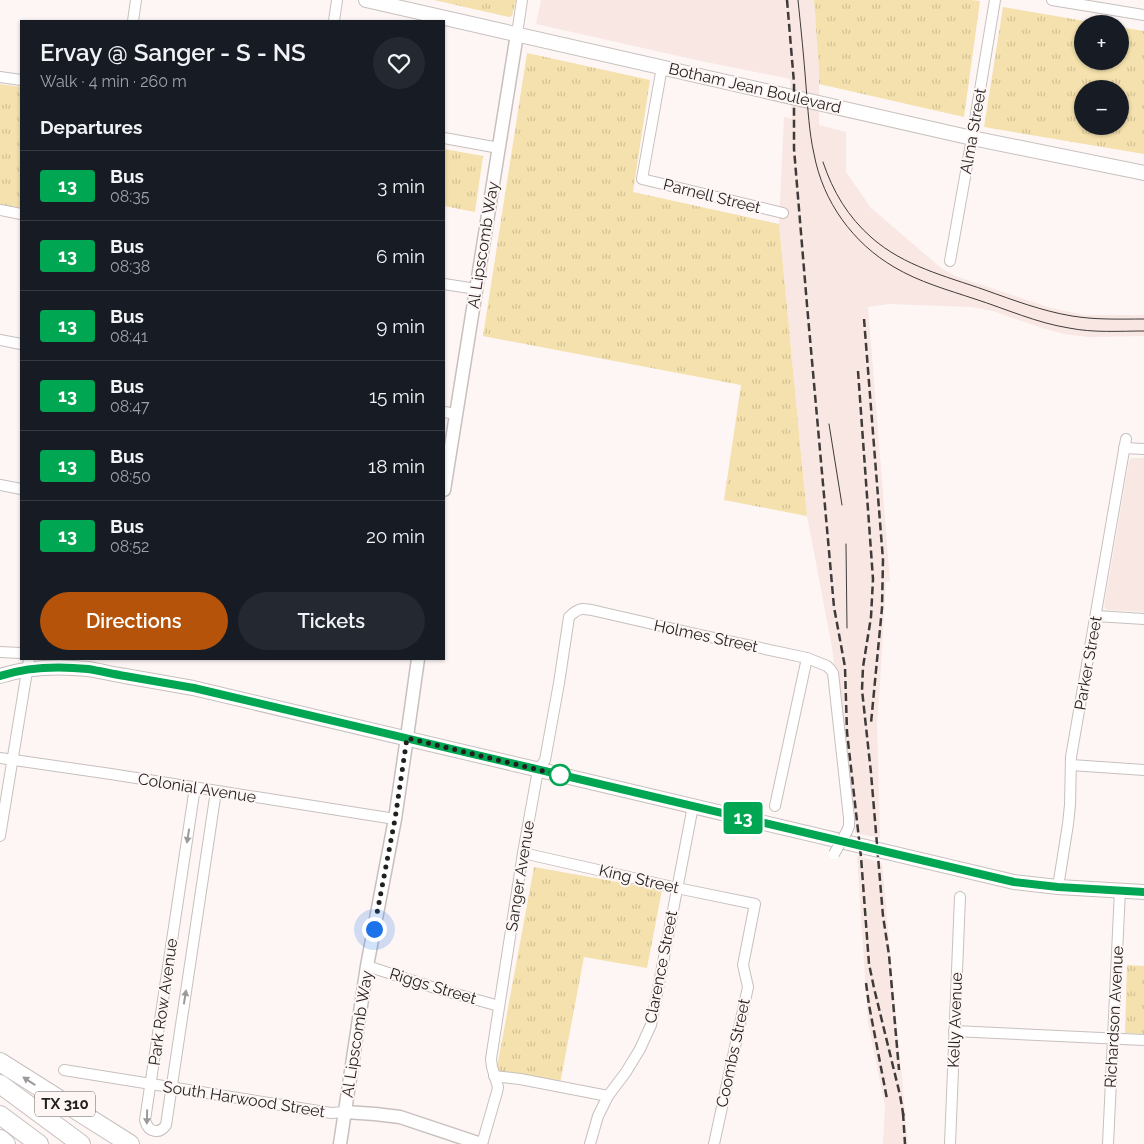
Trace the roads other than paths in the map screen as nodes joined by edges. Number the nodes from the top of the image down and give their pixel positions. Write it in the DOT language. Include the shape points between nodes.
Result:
graph roads {
  1 [pos="136,0"];
  2 [pos="337,0"];
  3 [pos="366,0"];
  4 [pos="522,0"];
  5 [pos="995,0"];
  6 [pos="1052,0"];
  7 [pos="1144,15"];
  8 [pos="133,20"];
  9 [pos="334,20"];
  10 [pos="517,34"];
  11 [pos="662,67"];
  12 [pos="0,77"];
  13 [pos="20,80"];
  14 [pos="445,138"];
  15 [pos="972,138"];
  16 [pos="499,148"];
  17 [pos="1144,174"];
  18 [pos="0,210"];
  19 [pos="783,213"];
  20 [pos="20,214"];
  21 [pos="950,261"];
  22 [pos="445,284"];
  23 [pos="476,289"];
  24 [pos="0,340"];
  25 [pos="20,344"];
  26 [pos="450,413"];
  27 [pos="1144,449"];
  28 [pos="445,477"];
  29 [pos="0,486"];
  30 [pos="20,489"];
  31 [pos="576,610"];
  32 [pos="1096,616"];
  33 [pos="1144,619"];
  34 [pos="0,652"];
  35 [pos="20,654"];
  36 [pos="807,658"];
  37 [pos="418,660"];
  38 [pos="28,664"];
  39 [pos="0,676"];
  40 [pos="407,738"];
  41 [pos="0,758"];
  42 [pos="12,760"];
  43 [pos="1071,765"];
  44 [pos="538,770"];
  45 [pos="1144,770"];
  46 [pos="195,787"];
  47 [pos="216,791"];
  48 [pos="693,806"];
  49 [pos="775,806"];
  50 [pos="395,819"];
  51 [pos="0,836"];
  52 [pos="523,853"];
  53 [pos="834,854"];
  54 [pos="1058,887"];
  55 [pos="677,888"];
  56 [pos="1120,890"];
  57 [pos="1144,892"];
  58 [pos="960,897"];
  59 [pos="754,904"];
  60 [pos="367,966"];
  61 [pos="500,1006"];
  62 [pos="954,1031"];
  63 [pos="1114,1038"];
  64 [pos="1144,1040"];
  65 [pos="0,1062"];
  66 [pos="64,1070"];
  67 [pos="494,1076"];
  68 [pos="0,1084"];
  69 [pos="151,1084"];
  70 [pos="171,1088"];
  71 [pos="608,1096"];
  72 [pos="345,1112"];
  73 [pos="0,1115"];
  74 [pos="0,1139"];
  75 [pos="6,1144"];
  76 [pos="39,1144"];
  77 [pos="81,1144"];
  78 [pos="130,1144"];
  79 [pos="340,1144"];
  80 [pos="482,1144"];
  81 [pos="590,1144"];
  82 [pos="714,1144"];
  83 [pos="950,1144"];
  84 [pos="1108,1144"];
  1 -- 8 [label="street"];
  2 -- 9 [label="street"];
  3 -- 10 [label="main road, Botham Jean Boulevard"];
  4 -- 10 [label="street, Al Lipscomb Way"];
  5 -- 15 [label="street, Alma Street"];
  6 -- 7 [label="street"];
  10 -- 11 [label="main road, Botham Jean Boulevard"];
  10 -- 16 [label="street, Al Lipscomb Way"];
  11 -- 15 [label="main road, Botham Jean Boulevard"];
  11 -- 19 [label="street, Parnell Street" via="642,179"];
  12 -- 13 [label="street"];
  14 -- 16 [label="street"];
  15 -- 17 [label="main road, Botham Jean Boulevard"];
  15 -- 21 [label="street, Alma Street"];
  16 -- 23 [label="street, Al Lipscomb Way"];
  18 -- 20 [label="street"];
  22 -- 23 [label="street"];
  23 -- 26 [label="street, Al Lipscomb Way"];
  24 -- 25 [label="street"];
  26 -- 28 [label="street, Al Lipscomb Way"];
  27 -- 32 [label="street, Parker Street" via="1125,443"];
  29 -- 30 [label="street"];
  31 -- 36 [label="street, Holmes Street" via="584,608"];
  31 -- 44 [label="street, Sanger Avenue" via="569,617 545,760"];
  32 -- 33 [label="street"];
  32 -- 43 [label="street, Parker Street"];
  34 -- 35 [label="street"];
  36 -- 49 [label="street"];
  36 -- 53 [label="street, Holmes Street, bridge" via="827,666 833,673 849,818 849,826"];
  37 -- 40 [label="street, Al Lipscomb Way"];
  38 -- 39 [label="main road"];
  38 -- 40 [label="main road" via="88,669 194,688"];
  38 -- 42 [label="street"];
  40 -- 44 [label="main road"];
  40 -- 50 [label="street, Al Lipscomb Way"];
  41 -- 42 [label="street, Colonial Avenue"];
  42 -- 46 [label="street, Colonial Avenue"];
  42 -- 51 [label="street"];
  43 -- 45 [label="street"];
  43 -- 54 [label="street, Parker Street" via="1069,815"];
  44 -- 48 [label="main road"];
  44 -- 52 [label="street, Sanger Avenue"];
  46 -- 47 [label="street, Colonial Avenue"];
  46 -- 69 [label="street, Park Row Avenue, one-way"];
  47 -- 50 [label="street, Colonial Avenue"];
  70 -- 47 [label="street, Park Row Avenue, one-way"];
  48 -- 54 [label="main road" via="1005,880"];
  48 -- 55 [label="street, Clarence Street"];
  50 -- 60 [label="street, Al Lipscomb Way"];
  52 -- 55 [label="street, King Street"];
  52 -- 61 [label="street, Sanger Avenue"];
  54 -- 56 [label="main road"];
  55 -- 59 [label="street, King Street"];
  55 -- 71 [label="street, Clarence Street" via="651,1026 626,1072"];
  56 -- 57 [label="main road"];
  56 -- 63 [label="street, Richardson Avenue"];
  58 -- 62 [label="street, Kelly Avenue"];
  59 -- 82 [label="street, Coombs Street" via="743,965 748,987"];
  60 -- 61 [label="street, Riggs Street"];
  60 -- 72 [label="street, Al Lipscomb Way"];
  61 -- 67 [label="street, Sanger Avenue" via="491,1059"];
  62 -- 63 [label="street"];
  62 -- 83 [label="street, Kelly Avenue"];
  63 -- 64 [label="street"];
  63 -- 84 [label="street, Richardson Avenue"];
  78 -- 65 [label="highway, TX 310, one-way"];
  66 -- 69 [label="street, South Harwood Street"];
  67 -- 71 [label="street"];
  67 -- 80 [label="street, Sanger Avenue" via="498,1087"];
  68 -- 77 [label="highway"];
  69 -- 70 [label="street, South Harwood Street"];
  69 -- 70 [label="street, Park Row Avenue, one-way" via="145,1120 150,1130 156,1132 166,1125"];
  70 -- 72 [label="street, South Harwood Street" via="331,1113"];
  71 -- 81 [label="street, Clarence Street"];
  72 -- 79 [label="street, Al Lipscomb Way"];
  72 -- 80 [label="street, South Harwood Street" via="400,1117"];
  73 -- 76 [label="highway"];
  74 -- 75 [label="highway"];
}
